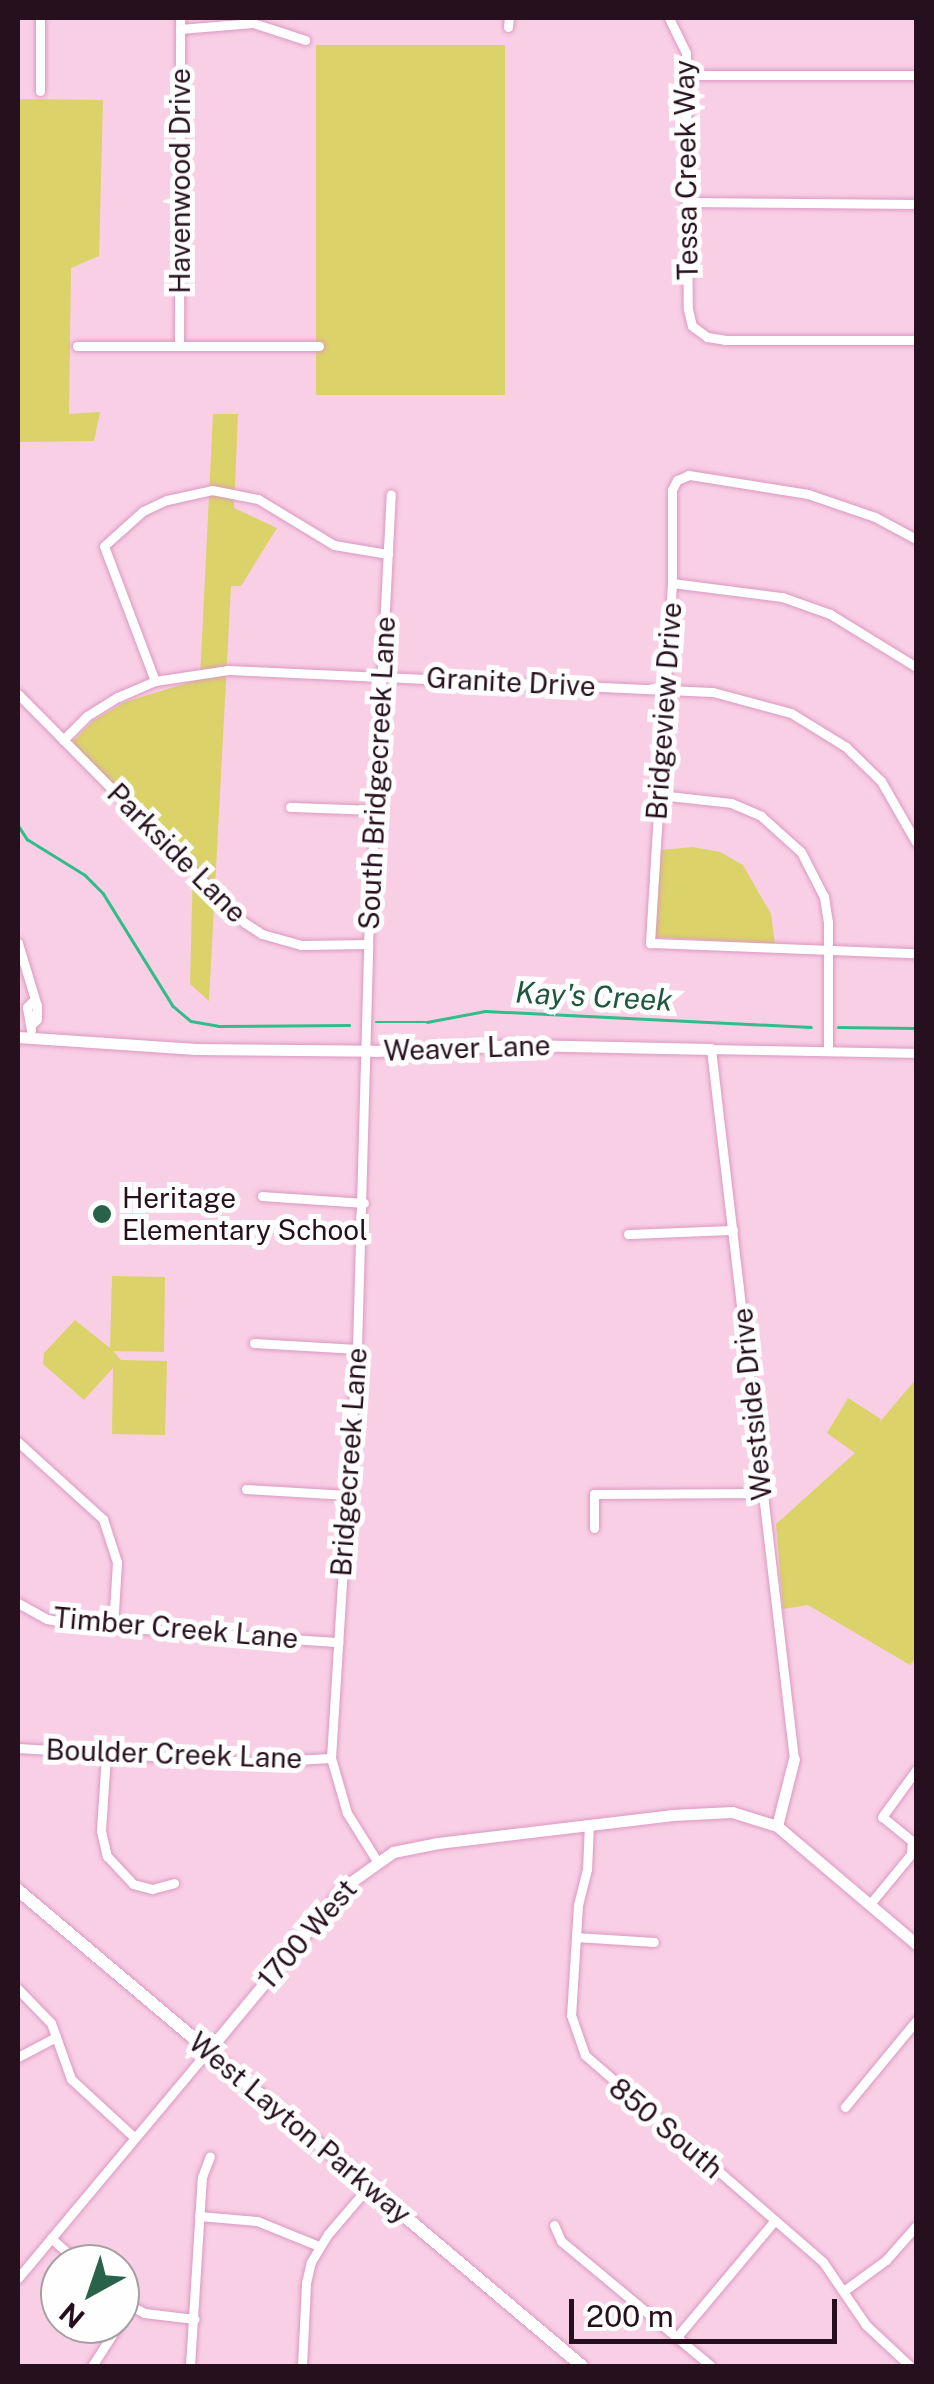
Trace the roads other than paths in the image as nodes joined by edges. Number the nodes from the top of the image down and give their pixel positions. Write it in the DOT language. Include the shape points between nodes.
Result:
graph roads {
  1 [pos="40,18"];
  2 [pos="670,18"];
  3 [pos="180,23"];
  4 [pos="305,40"];
  5 [pos="686,74"];
  6 [pos="916,75"];
  7 [pos="40,91"];
  8 [pos="688,202"];
  9 [pos="916,204"];
  10 [pos="916,340"];
  11 [pos="180,345"];
  12 [pos="77,346"];
  13 [pos="319,346"];
  14 [pos="264,487"];
  15 [pos="391,495"];
  16 [pos="258,498"];
  17 [pos="916,539"];
  18 [pos="388,554"];
  19 [pos="672,582"];
  20 [pos="916,667"];
  21 [pos="385,676"];
  22 [pos="155,681"];
  23 [pos="665,689"];
  24 [pos="18,694"];
  25 [pos="63,740"];
  26 [pos="659,796"];
  27 [pos="290,806"];
  28 [pos="376,810"];
  29 [pos="916,842"];
  30 [pos="18,942"];
  31 [pos="368,944"];
  32 [pos="830,952"];
  33 [pos="916,953"];
  34 [pos="27,1034"];
  35 [pos="711,1048"];
  36 [pos="364,1051"];
  37 [pos="828,1051"];
  38 [pos="916,1052"];
  39 [pos="262,1196"];
  40 [pos="364,1203"];
  41 [pos="733,1230"];
  42 [pos="628,1234"];
  43 [pos="254,1342"];
  44 [pos="357,1348"];
  45 [pos="18,1442"];
  46 [pos="246,1489"];
  47 [pos="762,1493"];
  48 [pos="347,1495"];
  49 [pos="594,1528"];
  50 [pos="18,1602"];
  51 [pos="114,1627"];
  52 [pos="338,1642"];
  53 [pos="18,1748"];
  54 [pos="106,1754"];
  55 [pos="330,1758"];
  56 [pos="794,1759"];
  57 [pos="916,1770"];
  58 [pos="589,1824"];
  59 [pos="777,1826"];
  60 [pos="376,1861"];
  61 [pos="174,1884"];
  62 [pos="18,1890"];
  63 [pos="870,1904"];
  64 [pos="576,1938"];
  65 [pos="654,1942"];
  66 [pos="916,1944"];
  67 [pos="18,1989"];
  68 [pos="916,2021"];
  69 [pos="56,2037"];
  70 [pos="208,2051"];
  71 [pos="18,2056"];
  72 [pos="844,2107"];
  73 [pos="135,2138"];
  74 [pos="210,2156"];
  75 [pos="369,2186"];
  76 [pos="199,2216"];
  77 [pos="775,2220"];
  78 [pos="554,2225"];
  79 [pos="916,2226"];
  80 [pos="51,2238"];
  81 [pos="58,2244"];
  82 [pos="319,2246"];
  83 [pos="18,2278"];
  84 [pos="846,2290"];
  85 [pos="140,2310"];
  86 [pos="195,2319"];
  87 [pos="676,2338"];
  88 [pos="107,2344"];
  89 [pos="92,2366"];
  90 [pos="190,2366"];
  91 [pos="302,2366"];
  92 [pos="582,2366"];
  93 [pos="710,2366"];
  94 [pos="910,2366"];
  1 -- 7 [label="street"];
  2 -- 5 [label="street, Tessa Creek Way"];
  3 -- 4 [label="street" via="253,23"];
  3 -- 11 [label="street, Havenwood Drive"];
  5 -- 6 [label="street"];
  5 -- 8 [label="street, Tessa Creek Way"];
  8 -- 9 [label="street"];
  8 -- 10 [label="street, Tessa Creek Way" via="688,309 692,326 707,336"];
  11 -- 12 [label="street"];
  11 -- 13 [label="street"];
  14 -- 16 [label="street"];
  15 -- 18 [label="street, South Bridgecreek Lane"];
  16 -- 18 [label="street" via="334,545"];
  16 -- 22 [label="street" via="212,490 167,500 120,528 104,546"];
  17 -- 19 [label="street, Bridgeview Drive" via="808,494 688,476 672,490"];
  18 -- 21 [label="street, South Bridgecreek Lane"];
  19 -- 20 [label="street" via="782,597 830,614"];
  19 -- 23 [label="street, Bridgeview Drive"];
  21 -- 22 [label="street, Granite Drive" via="228,670"];
  21 -- 23 [label="street, Granite Drive"];
  21 -- 28 [label="street, South Bridgecreek Lane"];
  22 -- 25 [label="street, Granite Drive" via="87,716"];
  23 -- 26 [label="street, Bridgeview Drive"];
  23 -- 29 [label="street, Granite Drive" via="755,700 820,728 881,781"];
  24 -- 25 [label="street, Parkside Lane"];
  25 -- 31 [label="street, Parkside Lane" via="245,923 301,944"];
  26 -- 32 [label="street" via="730,803 782,832 824,897"];
  26 -- 32 [label="street, Bridgeview Drive" via="650,943"];
  27 -- 28 [label="street"];
  28 -- 31 [label="street, South Bridgecreek Lane"];
  30 -- 34 [label="street" via="30,978"];
  31 -- 36 [label="street, South Bridgecreek Lane"];
  32 -- 33 [label="street"];
  32 -- 37 [label="street"];
  34 -- 36 [label="street, Weaver Lane" via="189,1048"];
  35 -- 36 [label="street, Weaver Lane"];
  35 -- 37 [label="street, Weaver Lane"];
  35 -- 41 [label="street, Westside Drive"];
  36 -- 40 [label="street, Bridgecreek Lane"];
  37 -- 38 [label="street, Weaver Lane"];
  39 -- 40 [label="street"];
  40 -- 44 [label="street, Bridgecreek Lane"];
  41 -- 42 [label="street"];
  41 -- 47 [label="street, Westside Drive"];
  43 -- 44 [label="street"];
  44 -- 48 [label="street, Bridgecreek Lane"];
  45 -- 51 [label="street" via="104,1520 117,1562"];
  46 -- 48 [label="street"];
  47 -- 49 [label="street" via="594,1494"];
  47 -- 56 [label="street, Westside Drive"];
  48 -- 52 [label="street, Bridgecreek Lane"];
  50 -- 51 [label="street, Timber Creek Lane" via="47,1619"];
  51 -- 52 [label="street, Timber Creek Lane"];
  52 -- 55 [label="street, Bridgecreek Lane"];
  53 -- 54 [label="street, Boulder Creek Lane"];
  54 -- 55 [label="street, Boulder Creek Lane" via="257,1762"];
  54 -- 61 [label="street" via="100,1831 107,1856 132,1884"];
  55 -- 60 [label="street, Bridgecreek Lane" via="347,1814"];
  56 -- 59 [label="street"];
  57 -- 63 [label="street" via="882,1817 912,1841 912,1854"];
  58 -- 59 [label="street, 1700 West" via="732,1812"];
  58 -- 60 [label="street, 1700 West" via="438,1842"];
  58 -- 64 [label="street, 850 South"];
  59 -- 63 [label="street"];
  60 -- 70 [label="street, 1700 West" via="344,1887"];
  62 -- 70 [label="main road, West Layton Parkway"];
  63 -- 66 [label="street"];
  64 -- 65 [label="street"];
  64 -- 77 [label="street, 850 South" via="572,2015 584,2055"];
  67 -- 69 [label="street" via="40,2008"];
  68 -- 72 [label="street"];
  69 -- 71 [label="street"];
  69 -- 73 [label="street" via="71,2080"];
  70 -- 73 [label="street, 1700 West"];
  70 -- 75 [label="main road, West Layton Parkway"];
  73 -- 80 [label="street, 1700 West"];
  74 -- 76 [label="street"];
  75 -- 82 [label="street"];
  75 -- 92 [label="main road, West Layton Parkway"];
  76 -- 82 [label="street" via="257,2221"];
  76 -- 86 [label="street"];
  77 -- 84 [label="street, 850 South"];
  77 -- 87 [label="street"];
  78 -- 87 [label="street" via="561,2241"];
  79 -- 84 [label="street"];
  80 -- 81 [label="street"];
  80 -- 83 [label="street, 1700 West"];
  82 -- 91 [label="street" via="306,2283"];
  84 -- 94 [label="street, 850 South" via="866,2325"];
  85 -- 86 [label="street"];
  86 -- 90 [label="street"];
  87 -- 93 [label="street"];
  88 -- 89 [label="street"];
}
